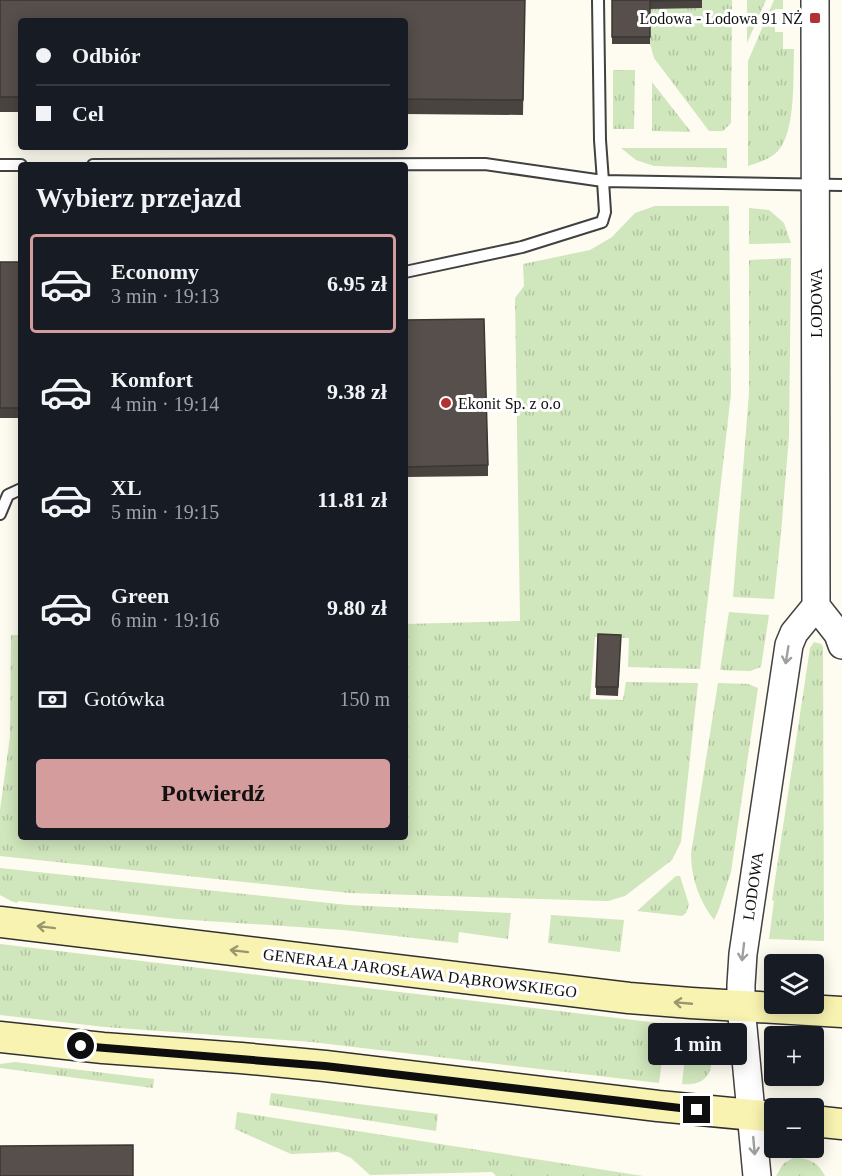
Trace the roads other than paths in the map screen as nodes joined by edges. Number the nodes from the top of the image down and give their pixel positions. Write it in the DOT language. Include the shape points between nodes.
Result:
graph roads {
  1 [pos="598,0"];
  2 [pos="815,0"];
  3 [pos="408,164"];
  4 [pos="0,165"];
  5 [pos="18,165"];
  6 [pos="603,181"];
  7 [pos="829,184"];
  8 [pos="408,272"];
  9 [pos="18,490"];
  10 [pos="0,514"];
  11 [pos="816,606"];
  12 [pos="842,645"];
  13 [pos="0,922"];
  14 [pos="741,1006"];
  15 [pos="842,1012"];
  16 [pos="0,1037"];
  17 [pos="763,1116"];
  18 [pos="824,1122"];
  19 [pos="842,1124"];
  20 [pos="757,1176"];
  1 -- 6 [label="lane"];
  2 -- 7 [label="street, LODOWA"];
  3 -- 6 [label="lane" via="485,164"];
  4 -- 5 [label="lane"];
  6 -- 7 [label="lane"];
  6 -- 8 [label="lane" via="602,222 522,247"];
  7 -- 11 [label="street, LODOWA"];
  9 -- 10 [label="lane" via="8,495"];
  11 -- 12 [label="street"];
  11 -- 14 [label="street, LODOWA, one-way" via="789,645 744,946"];
  14 -- 13 [label="main road, GENERAŁA JAROSŁAWA DĄBROWSKIEGO, one-way" via="617,996"];
  14 -- 15 [label="main road, GENERAŁA JAROSŁAWA DĄBROWSKIEGO"];
  14 -- 17 [label="street, LODOWA"];
  16 -- 17 [label="main road" via="325,1066"];
  17 -- 20 [label="street, LODOWA, one-way"];
  18 -- 19 [label="main road"];
}
